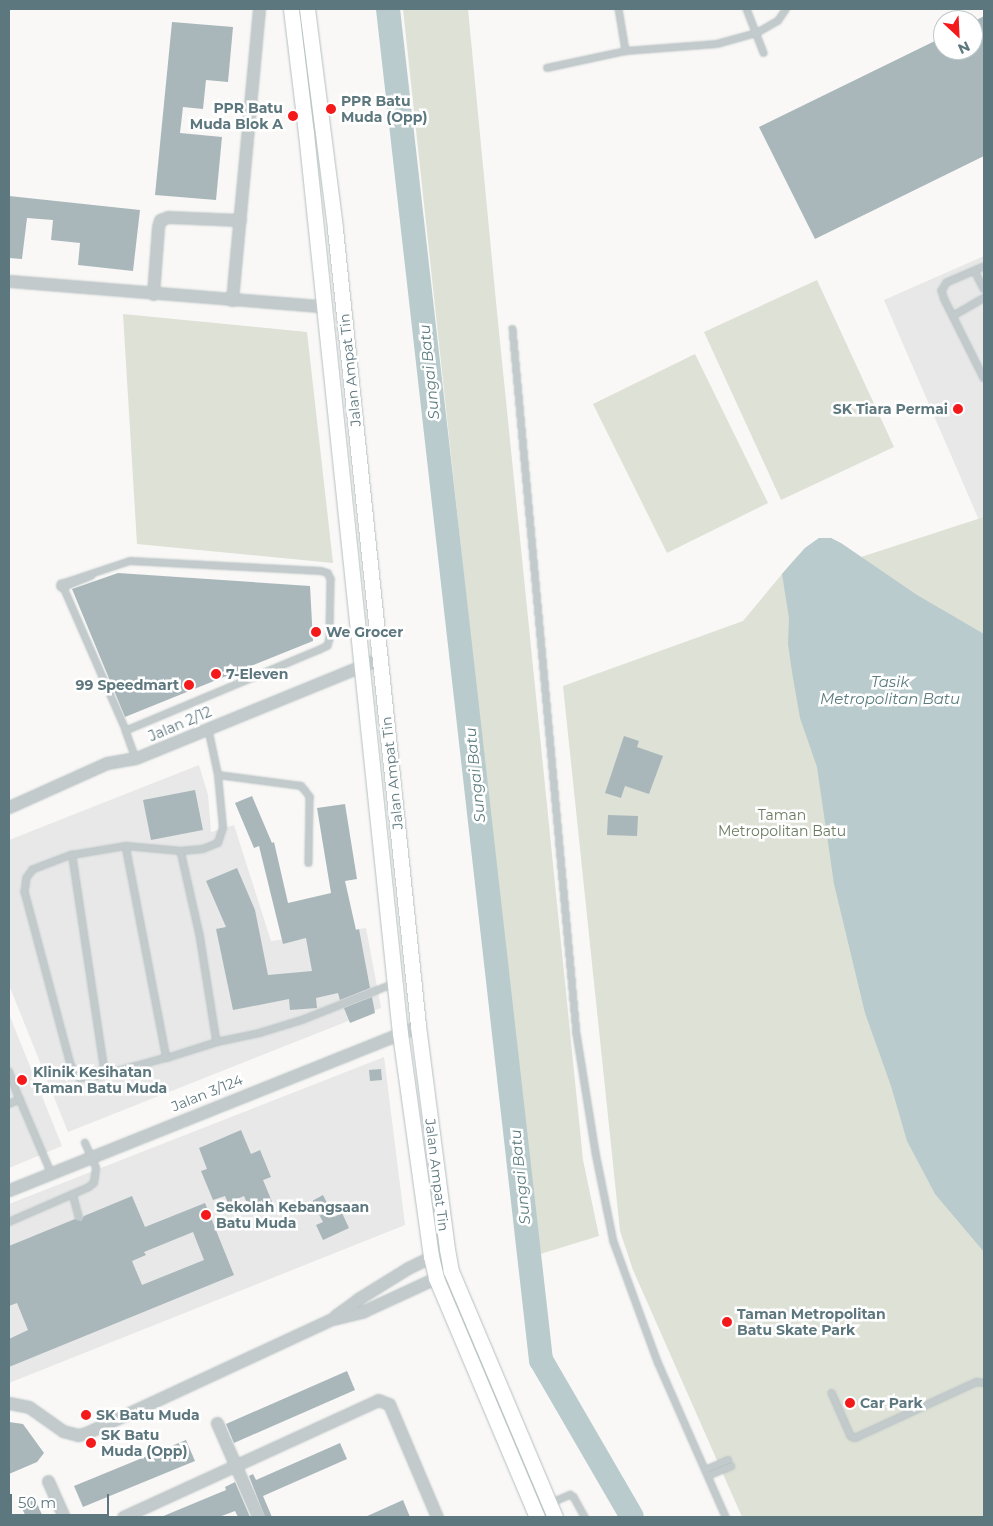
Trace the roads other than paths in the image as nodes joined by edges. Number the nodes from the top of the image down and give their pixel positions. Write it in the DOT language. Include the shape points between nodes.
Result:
graph roads {
  1 [pos="259,9"];
  2 [pos="291,9"];
  3 [pos="307,9"];
  4 [pos="619,9"];
  5 [pos="747,9"];
  6 [pos="786,9"];
  7 [pos="757,33"];
  8 [pos="626,51"];
  9 [pos="764,53"];
  10 [pos="548,68"];
  11 [pos="240,220"];
  12 [pos="335,229"];
  13 [pos="984,266"];
  14 [pos="975,271"];
  15 [pos="9,281"];
  16 [pos="984,289"];
  17 [pos="153,294"];
  18 [pos="984,298"];
  19 [pos="232,300"];
  20 [pos="323,306"];
  21 [pos="953,316"];
  22 [pos="513,329"];
  23 [pos="984,378"];
  24 [pos="381,658"];
  25 [pos="363,664"];
  26 [pos="208,728"];
  27 [pos="126,731"];
  28 [pos="136,758"];
  29 [pos="218,775"];
  30 [pos="9,807"];
  31 [pos="126,846"];
  32 [pos="180,850"];
  33 [pos="72,855"];
  34 [pos="310,863"];
  35 [pos="395,983"];
  36 [pos="418,1026"];
  37 [pos="400,1033"];
  38 [pos="216,1042"];
  39 [pos="167,1058"];
  40 [pos="9,1071"];
  41 [pos="105,1075"];
  42 [pos="20,1099"];
  43 [pos="9,1104"];
  44 [pos="85,1143"];
  45 [pos="91,1156"];
  46 [pos="52,1172"];
  47 [pos="9,1190"];
  48 [pos="73,1194"];
  49 [pos="79,1217"];
  50 [pos="9,1222"];
  51 [pos="447,1249"];
  52 [pos="431,1256"];
  53 [pos="451,1271"];
  54 [pos="436,1278"];
  55 [pos="330,1320"];
  56 [pos="984,1383"];
  57 [pos="832,1393"];
  58 [pos="9,1403"];
  59 [pos="217,1423"];
  60 [pos="236,1466"];
  61 [pos="705,1470"];
  62 [pos="708,1476"];
  63 [pos="48,1481"];
  64 [pos="552,1511"];
  65 [pos="64,1517"];
  66 [pos="123,1517"];
  67 [pos="258,1517"];
  68 [pos="437,1517"];
  69 [pos="537,1517"];
  70 [pos="585,1517"];
  71 [pos="726,1517"];
  1 -- 11 [label="street"];
  2 -- 20 [label="street, Jalan Ampat Tin"];
  3 -- 12 [label="street, Jalan Ampat Tin"];
  4 -- 8 [label="lane"];
  5 -- 7 [label="lane"];
  6 -- 7 [label="lane" via="778,21"];
  7 -- 8 [label="lane" via="717,44"];
  7 -- 9 [label="lane"];
  8 -- 10 [label="lane"];
  11 -- 17 [label="street" via="168,217 160,220"];
  11 -- 19 [label="street"];
  12 -- 20 [label="street" via="334,292 331,301"];
  12 -- 24 [label="street, Jalan Ampat Tin"];
  13 -- 14 [label="lane"];
  14 -- 16 [label="lane"];
  14 -- 21 [label="lane" via="947,283 942,291"];
  15 -- 17 [label="street"];
  17 -- 19 [label="street"];
  18 -- 21 [label="lane"];
  19 -- 20 [label="street"];
  20 -- 25 [label="street, Jalan Ampat Tin"];
  21 -- 23 [label="lane"];
  22 -- 61 [label="lane" via="577,1034 596,1153 614,1242 658,1362"];
  24 -- 25 [label="street, Jalan 2/12"];
  24 -- 36 [label="street, Jalan Ampat Tin"];
  25 -- 26 [label="street, Jalan 2/12"];
  25 -- 35 [label="street, Jalan Ampat Tin"];
  26 -- 28 [label="street, Jalan 2/12"];
  26 -- 29 [label="lane"];
  27 -- 27 [label="lane" via="328,646 331,579 328,573 130,561 65,586"];
  27 -- 28 [label="lane"];
  28 -- 30 [label="street, Jalan 2/12" via="106,763"];
  29 -- 32 [label="lane" via="223,828 218,843 202,849"];
  29 -- 34 [label="lane" via="301,786 310,797"];
  31 -- 32 [label="lane"];
  31 -- 33 [label="lane"];
  31 -- 39 [label="lane"];
  32 -- 38 [label="lane" via="200,935"];
  33 -- 41 [label="lane"];
  33 -- 41 [label="lane" via="33,870 27,878 25,892 71,1065 80,1078"];
  35 -- 37 [label="street, Jalan Ampat Tin"];
  35 -- 38 [label="lane" via="302,1020"];
  36 -- 37 [label="street, Jalan 3/124"];
  36 -- 51 [label="street, Jalan Ampat Tin"];
  37 -- 45 [label="street, Jalan 3/124"];
  37 -- 52 [label="street, Jalan Ampat Tin"];
  38 -- 39 [label="lane"];
  39 -- 41 [label="lane"];
  40 -- 42 [label="lane"];
  42 -- 43 [label="lane"];
  42 -- 46 [label="lane"];
  44 -- 45 [label="lane"];
  45 -- 46 [label="street, Jalan 3/124"];
  45 -- 48 [label="lane" via="96,1168 94,1183"];
  46 -- 47 [label="street, Jalan 3/124"];
  48 -- 49 [label="lane"];
  48 -- 50 [label="lane"];
  51 -- 52 [label="street"];
  51 -- 53 [label="street, Jalan Ampat Tin"];
  52 -- 54 [label="street, Jalan Ampat Tin"];
  52 -- 55 [label="street" via="358,1299"];
  53 -- 54 [label="street"];
  53 -- 64 [label="street, Jalan Ampat Tin"];
  54 -- 55 [label="street" via="364,1311"];
  54 -- 69 [label="street, Jalan Ampat Tin"];
  55 -- 58 [label="street" via="86,1433 78,1435 63,1431 29,1407"];
  56 -- 57 [label="lane" via="977,1382 855,1438 851,1436"];
  59 -- 60 [label="street"];
  60 -- 66 [label="street"];
  60 -- 67 [label="street"];
  60 -- 68 [label="street" via="384,1400 389,1404"];
  61 -- 62 [label="lane"];
  61 -- 62 [label="lane" via="730,1463"];
  62 -- 71 [label="lane"];
  63 -- 65 [label="street"];
  64 -- 70 [label="lane" via="570,1495"];
}
